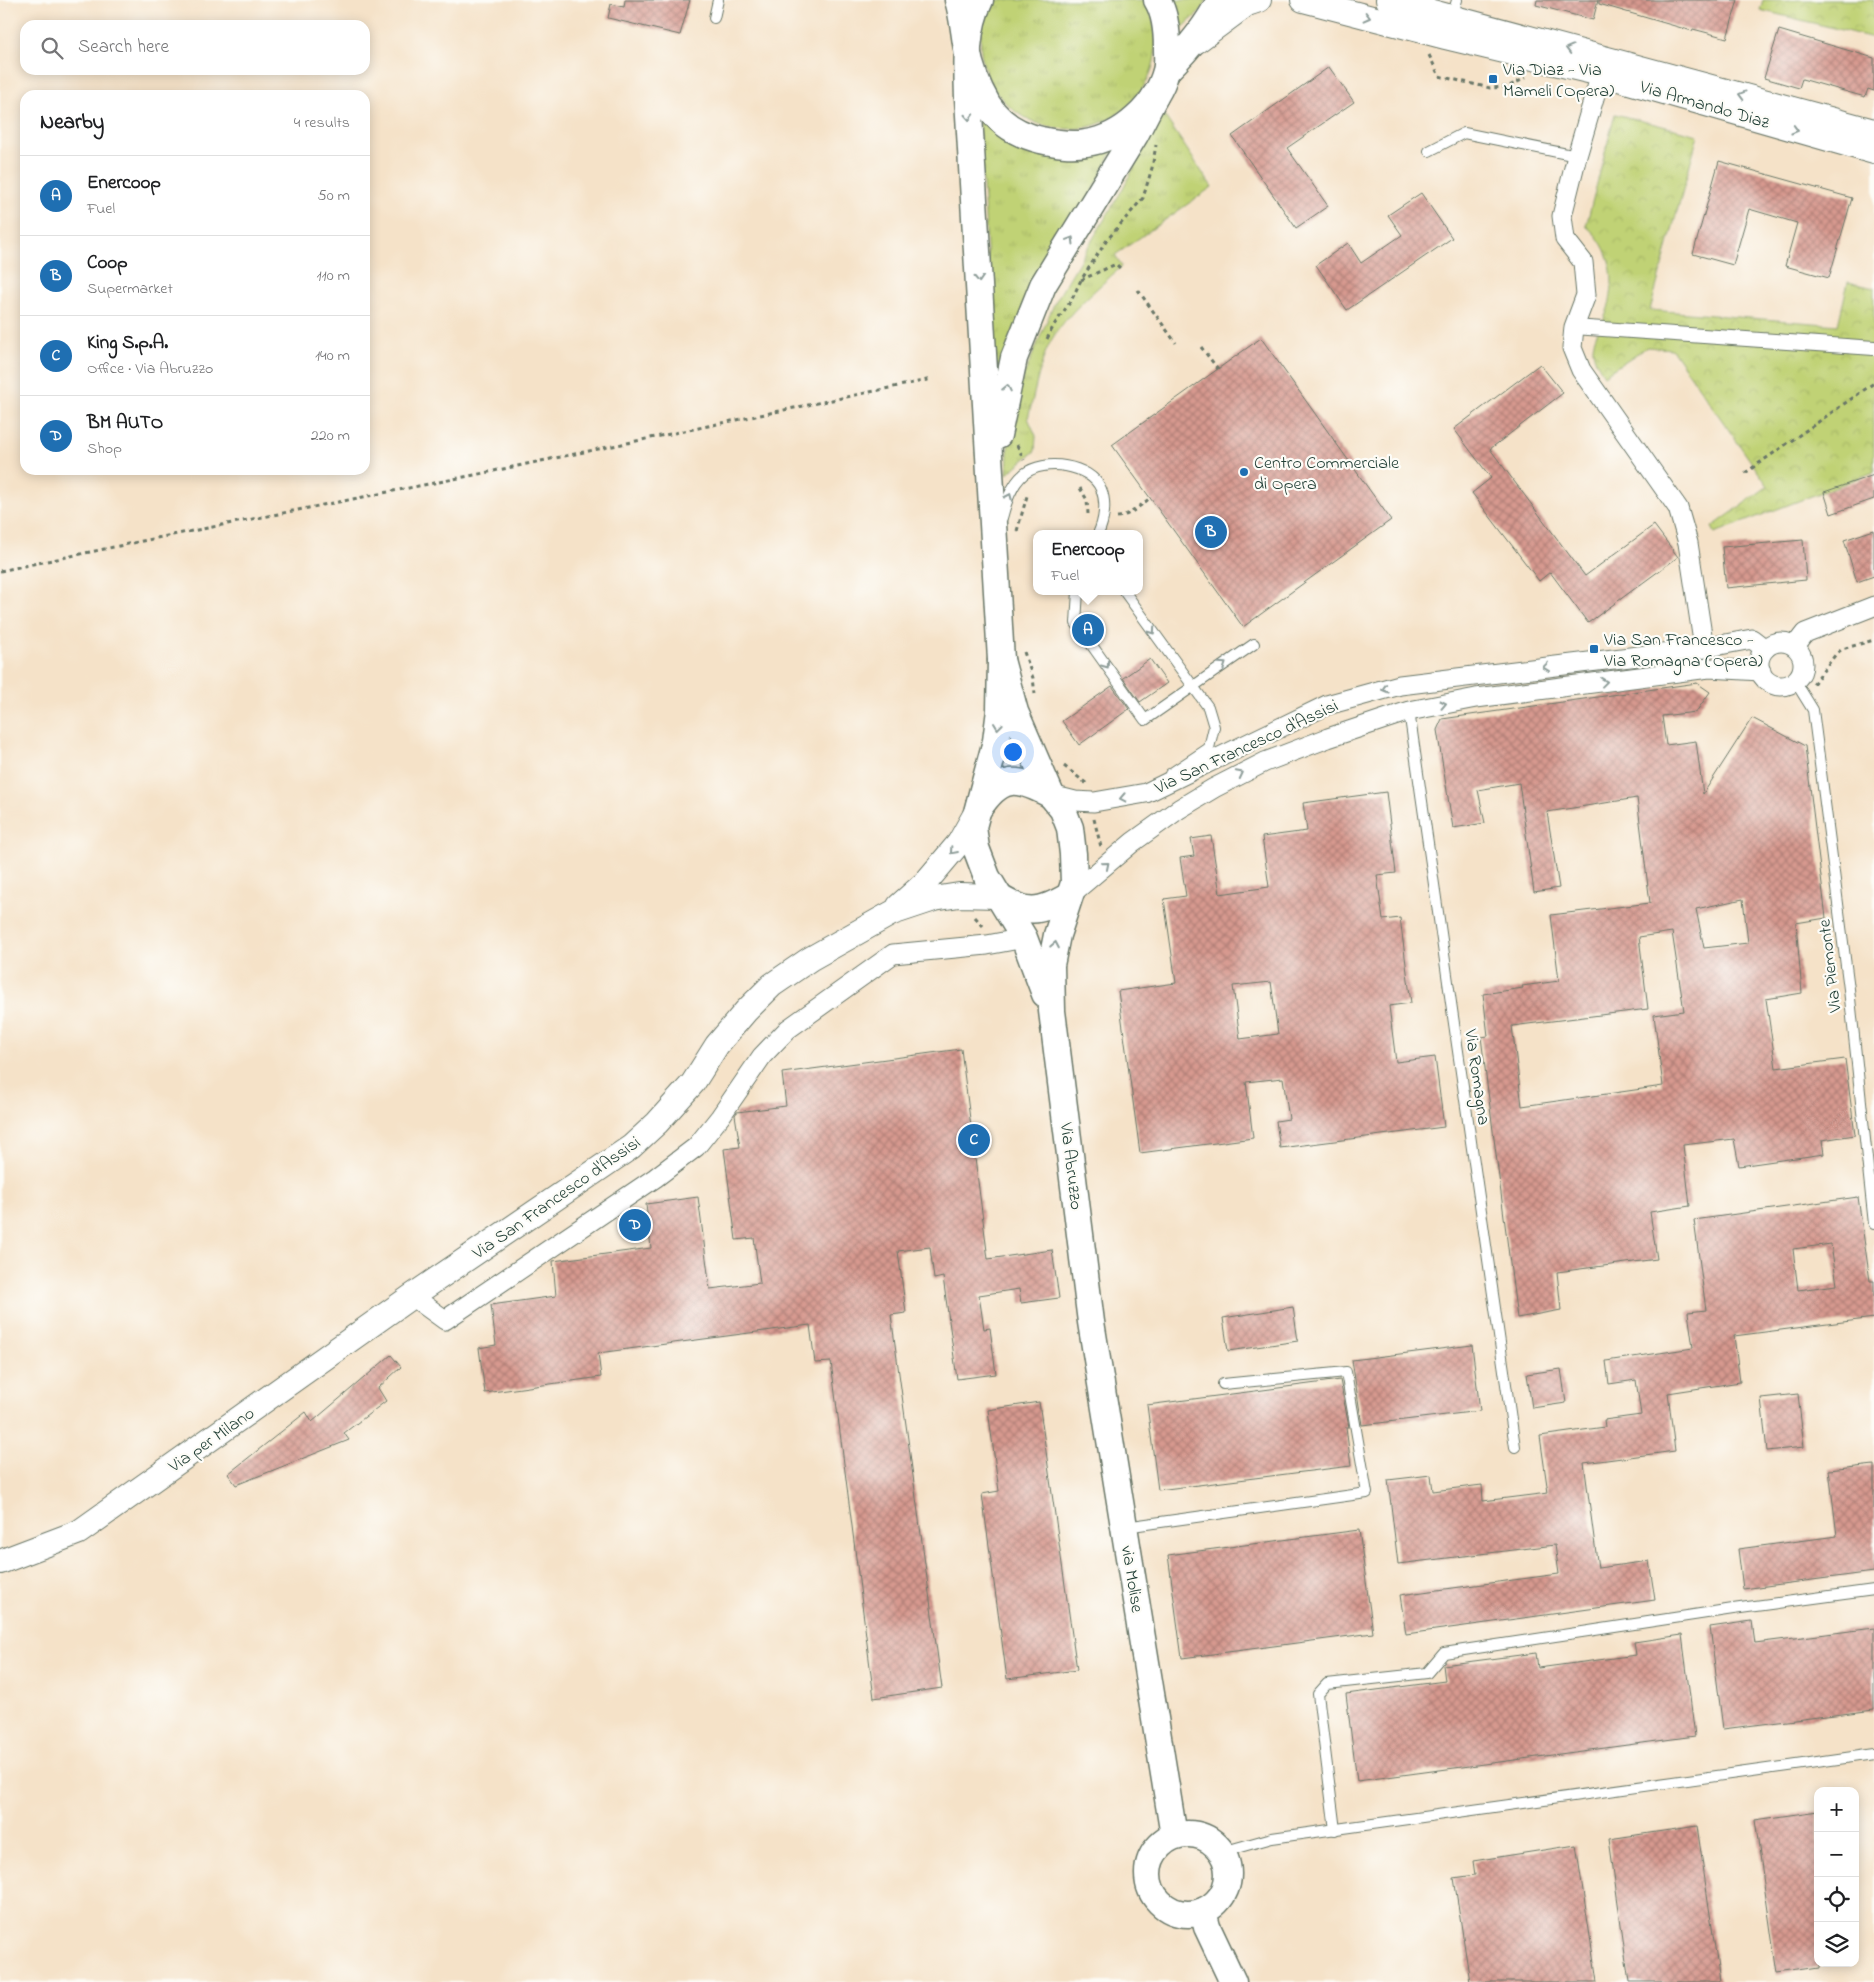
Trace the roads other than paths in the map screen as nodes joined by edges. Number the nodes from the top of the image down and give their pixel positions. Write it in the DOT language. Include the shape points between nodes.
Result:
graph roads {
  1 [pos="718,0"];
  2 [pos="958,0"];
  3 [pos="980,0"];
  4 [pos="1157,0"];
  5 [pos="1220,0"];
  6 [pos="1259,0"];
  7 [pos="1303,0"];
  8 [pos="1388,0"];
  9 [pos="1455,9"];
  10 [pos="714,18"];
  11 [pos="1190,46"];
  12 [pos="967,50"];
  13 [pos="1167,70"];
  14 [pos="1601,74"];
  15 [pos="1155,96"];
  16 [pos="1874,131"];
  17 [pos="1429,151"];
  18 [pos="1874,152"];
  19 [pos="1577,156"];
  20 [pos="1574,327"];
  21 [pos="1874,348"];
  22 [pos="990,470"];
  23 [pos="1100,530"];
  24 [pos="1006,542"];
  25 [pos="1078,595"];
  26 [pos="1127,595"];
  27 [pos="1874,606"];
  28 [pos="1254,644"];
  29 [pos="1795,646"];
  30 [pos="1704,648"];
  31 [pos="1765,649"];
  32 [pos="1001,660"];
  33 [pos="1761,672"];
  34 [pos="1192,687"];
  35 [pos="1800,688"];
  36 [pos="1409,711"];
  37 [pos="1146,793"];
  38 [pos="1051,794"];
  39 [pos="978,809"];
  40 [pos="998,896"];
  41 [pos="1069,896"];
  42 [pos="892,913"];
  43 [pos="1024,938"];
  44 [pos="1052,1011"];
  45 [pos="1874,1224"];
  46 [pos="412,1296"];
  47 [pos="1091,1322"];
  48 [pos="1222,1384"];
  49 [pos="1515,1447"];
  50 [pos="1122,1527"];
  51 [pos="0,1562"];
  52 [pos="1874,1590"];
  53 [pos="1874,1754"];
  54 [pos="1335,1830"];
  55 [pos="1174,1836"];
  56 [pos="1222,1852"];
  57 [pos="1203,1911"];
  58 [pos="1233,1982"];
  1 -- 10 [label="lane"];
  2 -- 12 [label="main road"];
  3 -- 12 [label="main road" via="974,11"];
  4 -- 13 [label="main road" via="1167,38"];
  5 -- 11 [label="main road" via="1208,23"];
  6 -- 11 [label="street" via="1247,4"];
  7 -- 14 [label="street, Via Armando Diaz, one-way"];
  8 -- 9 [label="street, Via Armando Diaz"];
  16 -- 9 [label="street, Via Armando Diaz, one-way"];
  11 -- 13 [label="main road"];
  12 -- 15 [label="main road" via="976,83 990,107 1009,127 1028,137 1054,143 1086,144 1110,136 1135,120"];
  12 -- 22 [label="main road, one-way"];
  13 -- 15 [label="main road"];
  14 -- 18 [label="street, Via Armando Diaz, one-way"];
  14 -- 19 [label="street"];
  22 -- 15 [label="main road, one-way" via="1014,358 1043,285"];
  17 -- 19 [label="lane" via="1464,133"];
  19 -- 20 [label="street" via="1562,216 1565,239 1583,262 1586,295"];
  20 -- 21 [label="street"];
  20 -- 30 [label="street" via="1572,348 1581,370 1678,508 1688,543"];
  22 -- 24 [label="main road"];
  24 -- 23 [label="lane, one-way" via="1009,494 1024,474 1041,465 1062,464 1085,472 1100,488 1104,500"];
  24 -- 32 [label="main road"];
  25 -- 34 [label="lane, one-way" via="1076,623 1145,720"];
  26 -- 34 [label="lane, one-way"];
  27 -- 29 [label="street" via="1805,633"];
  34 -- 28 [label="lane, one-way"];
  29 -- 31 [label="street" via="1781,641"];
  29 -- 35 [label="street" via="1803,657 1804,665"];
  30 -- 31 [label="street, Via San Francesco d'Assisi" via="1752,640"];
  30 -- 37 [label="street, Via San Francesco d'Assisi, one-way" via="1400,685 1327,705"];
  31 -- 33 [label="street" via="1760,658"];
  32 -- 38 [label="main road" via="1015,712"];
  32 -- 39 [label="main road, one-way" via="996,741"];
  33 -- 35 [label="street" via="1776,685"];
  36 -- 33 [label="street, Via San Francesco d'Assisi, one-way" via="1476,698 1709,668"];
  34 -- 37 [label="lane" via="1208,707 1214,727 1209,748 1183,763"];
  35 -- 45 [label="lane, Via Piemonte" via="1813,710"];
  41 -- 36 [label="street, Via San Francesco d'Assisi, one-way" via="1133,842 1214,788 1265,762"];
  36 -- 49 [label="lane, Via Romagna"];
  37 -- 38 [label="street, Via San Francesco d'Assisi, one-way" via="1090,802"];
  38 -- 39 [label="main road" via="1021,781 1005,783 988,794"];
  38 -- 41 [label="main road" via="1063,810 1070,828 1074,883"];
  39 -- 40 [label="main road" via="973,827 976,848"];
  39 -- 42 [label="street, Via San Francesco d'Assisi, one-way" via="959,844 926,882"];
  40 -- 41 [label="main road" via="1013,906 1035,910"];
  40 -- 42 [label="street, Via San Francesco d'Assisi" via="958,895"];
  40 -- 43 [label="main road, Via Abruzzo"];
  44 -- 41 [label="main road, Via Abruzzo, one-way" via="1051,965"];
  42 -- 46 [label="street, Via San Francesco d'Assisi" via="810,959 772,985 717,1045 692,1083 657,1124 631,1147"];
  43 -- 44 [label="main road, Via Abruzzo"];
  43 -- 46 [label="street" via="893,954 788,1029 762,1056 696,1147 655,1178 445,1320"];
  44 -- 47 [label="main road, Via Abruzzo"];
  46 -- 51 [label="street, Via per Milano" via="79,1532"];
  47 -- 50 [label="main road, via Molise"];
  48 -- 50 [label="lane" via="1346,1372 1367,1493"];
  50 -- 55 [label="main road, via Molise"];
  52 -- 54 [label="lane" via="1444,1653 1427,1673 1326,1684 1318,1694"];
  53 -- 54 [label="lane"];
  54 -- 56 [label="lane" via="1272,1838"];
  55 -- 56 [label="main road" via="1201,1836"];
  55 -- 57 [label="main road" via="1155,1852 1150,1863 1148,1876 1151,1888 1157,1899 1178,1913"];
  56 -- 57 [label="main road" via="1228,1874 1226,1886 1217,1901"];
  57 -- 58 [label="main road"];
}
